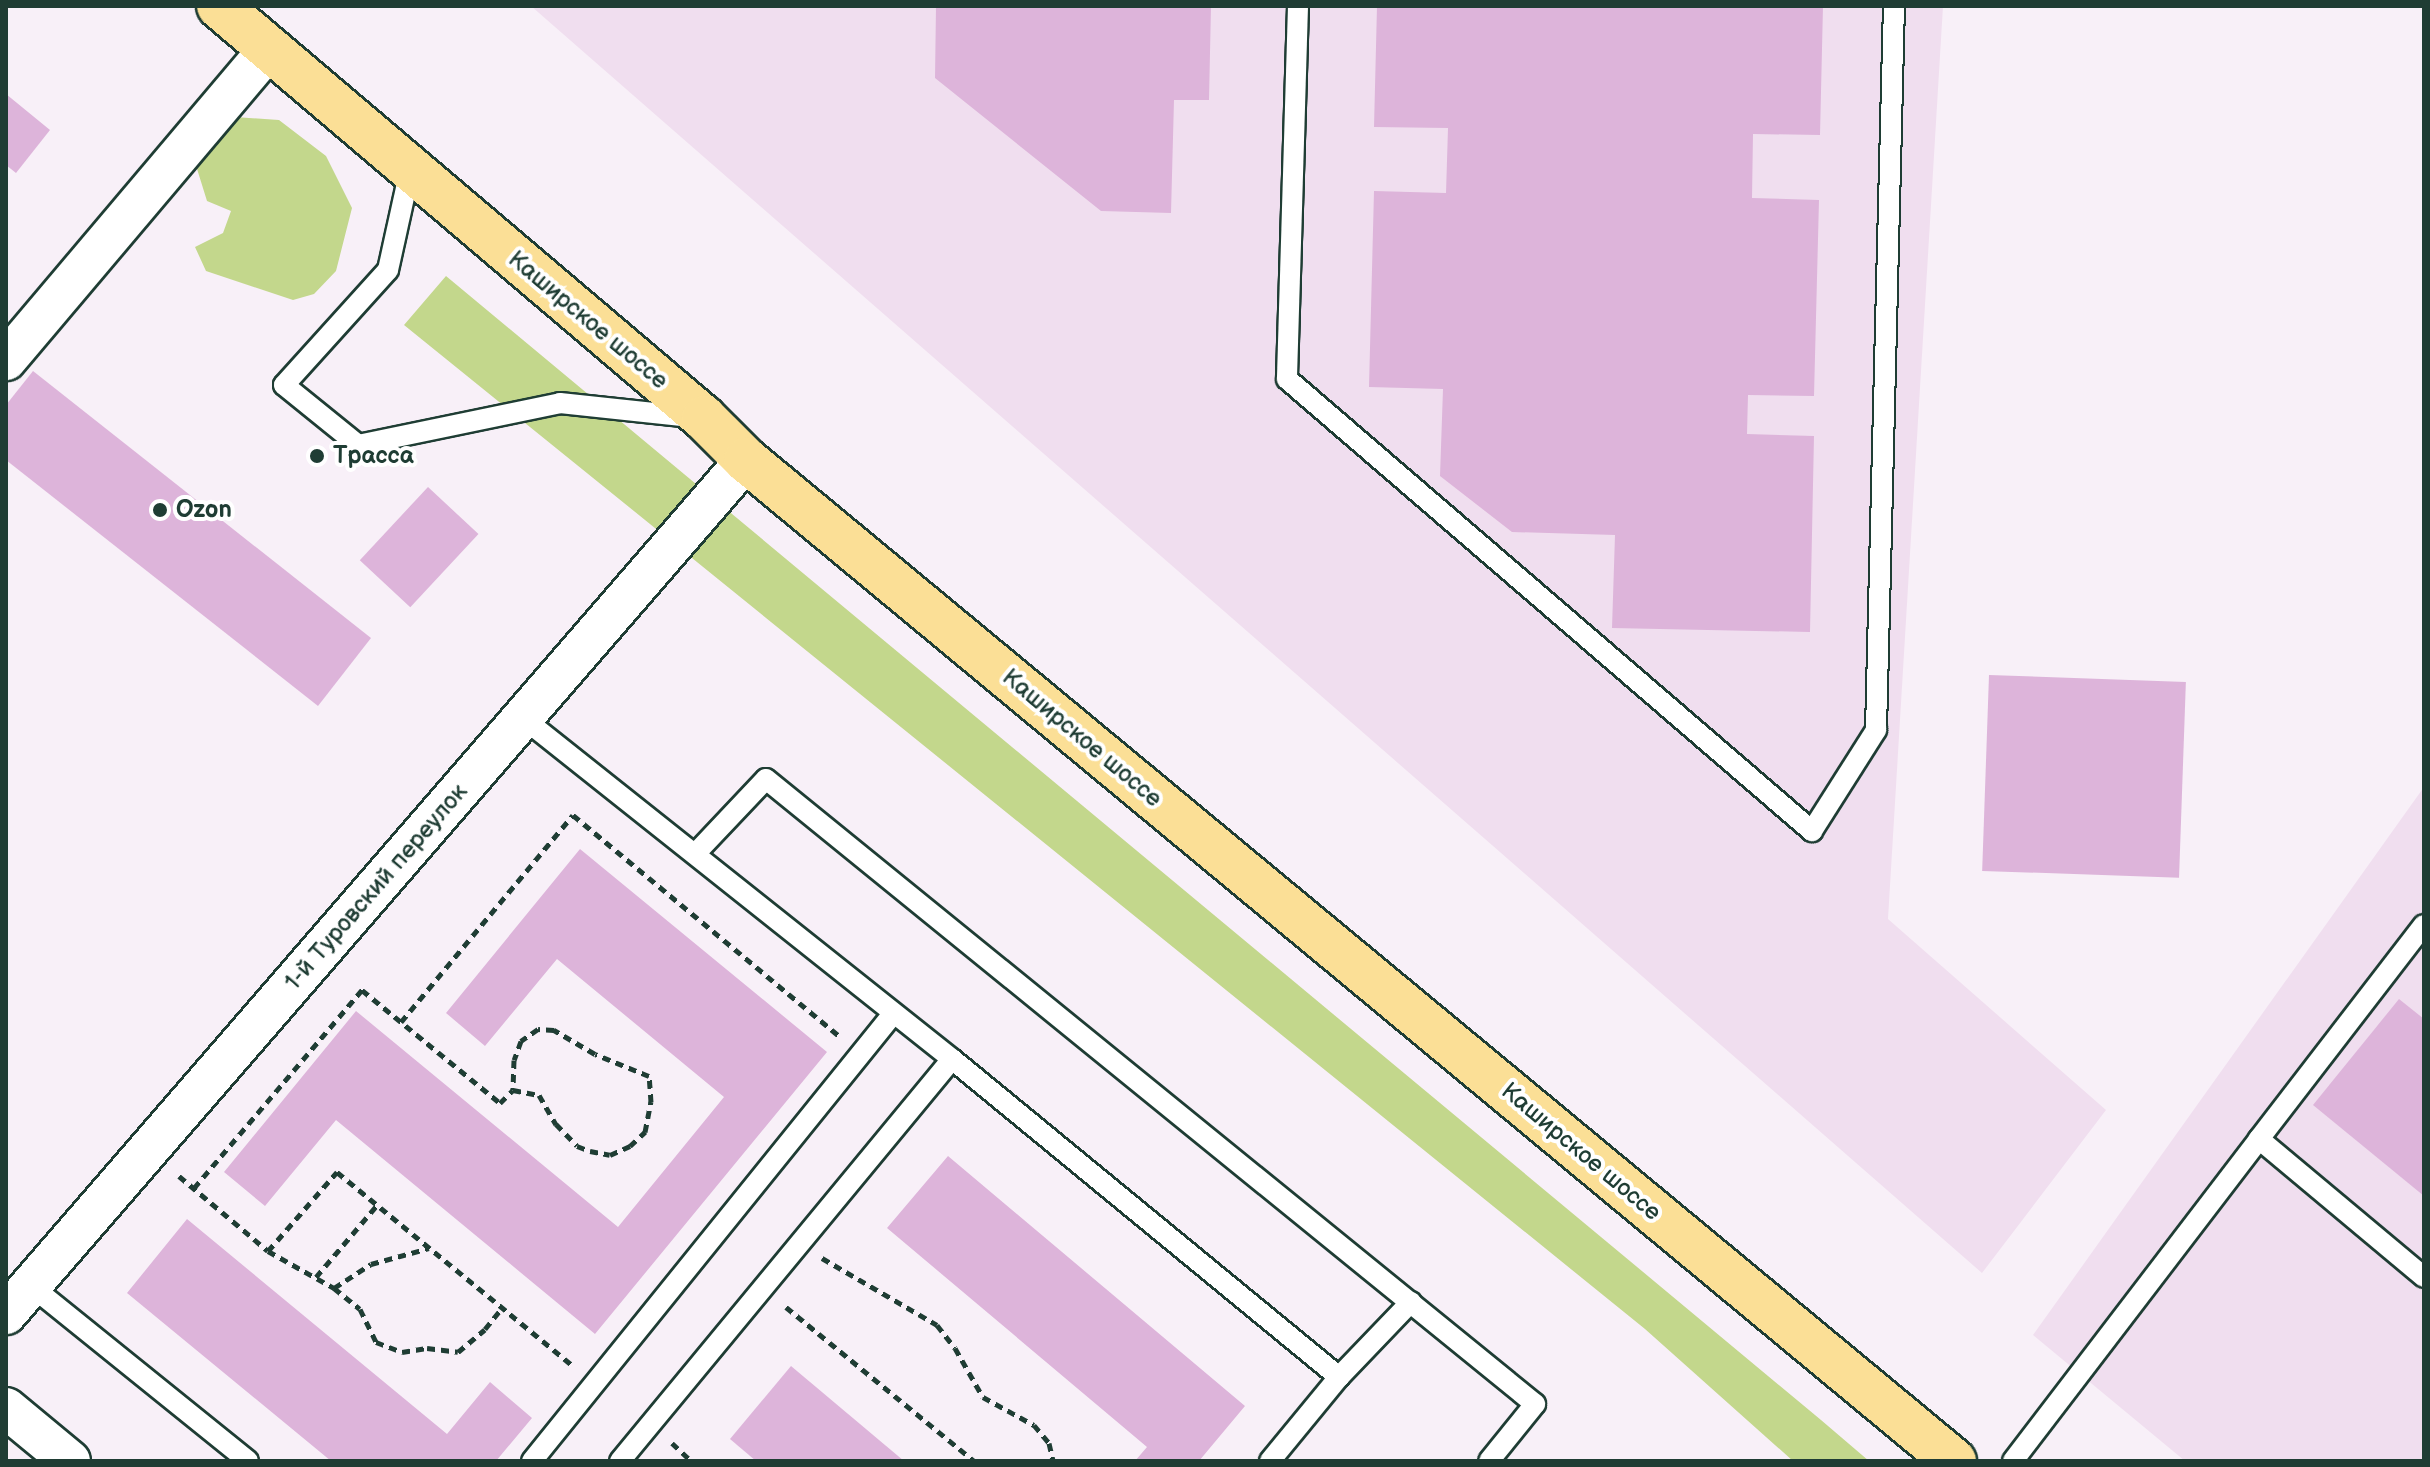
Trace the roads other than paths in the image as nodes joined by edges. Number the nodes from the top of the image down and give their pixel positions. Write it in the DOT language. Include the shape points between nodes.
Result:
graph roads {
  1 [pos="219,6"];
  2 [pos="1298,6"];
  3 [pos="1894,6"];
  4 [pos="269,49"];
  5 [pos="410,170"];
  6 [pos="6,360"];
  7 [pos="704,418"];
  8 [pos="746,460"];
  9 [pos="523,718"];
  10 [pos="695,854"];
  11 [pos="2424,925"];
  12 [pos="893,1014"];
  13 [pos="952,1059"];
  14 [pos="2259,1139"];
  15 [pos="2424,1277"];
  16 [pos="18,1299"];
  17 [pos="1411,1302"];
  18 [pos="1339,1377"];
  19 [pos="6,1408"];
  20 [pos="70,1461"];
  21 [pos="248,1461"];
  22 [pos="532,1461"];
  23 [pos="620,1461"];
  24 [pos="1270,1461"];
  25 [pos="1489,1461"];
  26 [pos="1954,1461"];
  27 [pos="2013,1461"];
  1 -- 4 [label="main road, Каширское шоссе"];
  2 -- 3 [label="lane" via="1287,379 1812,831 1876,730"];
  4 -- 5 [label="main road, Каширское шоссе"];
  4 -- 6 [label="street"];
  5 -- 7 [label="main road, Каширское шоссе"];
  5 -- 7 [label="lane" via="388,270 284,385 358,445 560,403"];
  7 -- 8 [label="main road, Каширское шоссе"];
  8 -- 9 [label="street, 1-й Туровский переулок"];
  8 -- 26 [label="main road, Каширское шоссе"];
  9 -- 10 [label="lane"];
  9 -- 16 [label="street, 1-й Туровский переулок"];
  10 -- 12 [label="lane"];
  10 -- 17 [label="lane" via="766,779"];
  11 -- 14 [label="lane"];
  12 -- 13 [label="lane"];
  12 -- 22 [label="lane"];
  13 -- 18 [label="lane"];
  13 -- 23 [label="lane"];
  14 -- 15 [label="lane"];
  14 -- 27 [label="lane"];
  16 -- 21 [label="lane"];
  17 -- 18 [label="lane"];
  17 -- 25 [label="lane" via="1535,1404"];
  18 -- 24 [label="lane"];
  19 -- 20 [label="street"];
}
